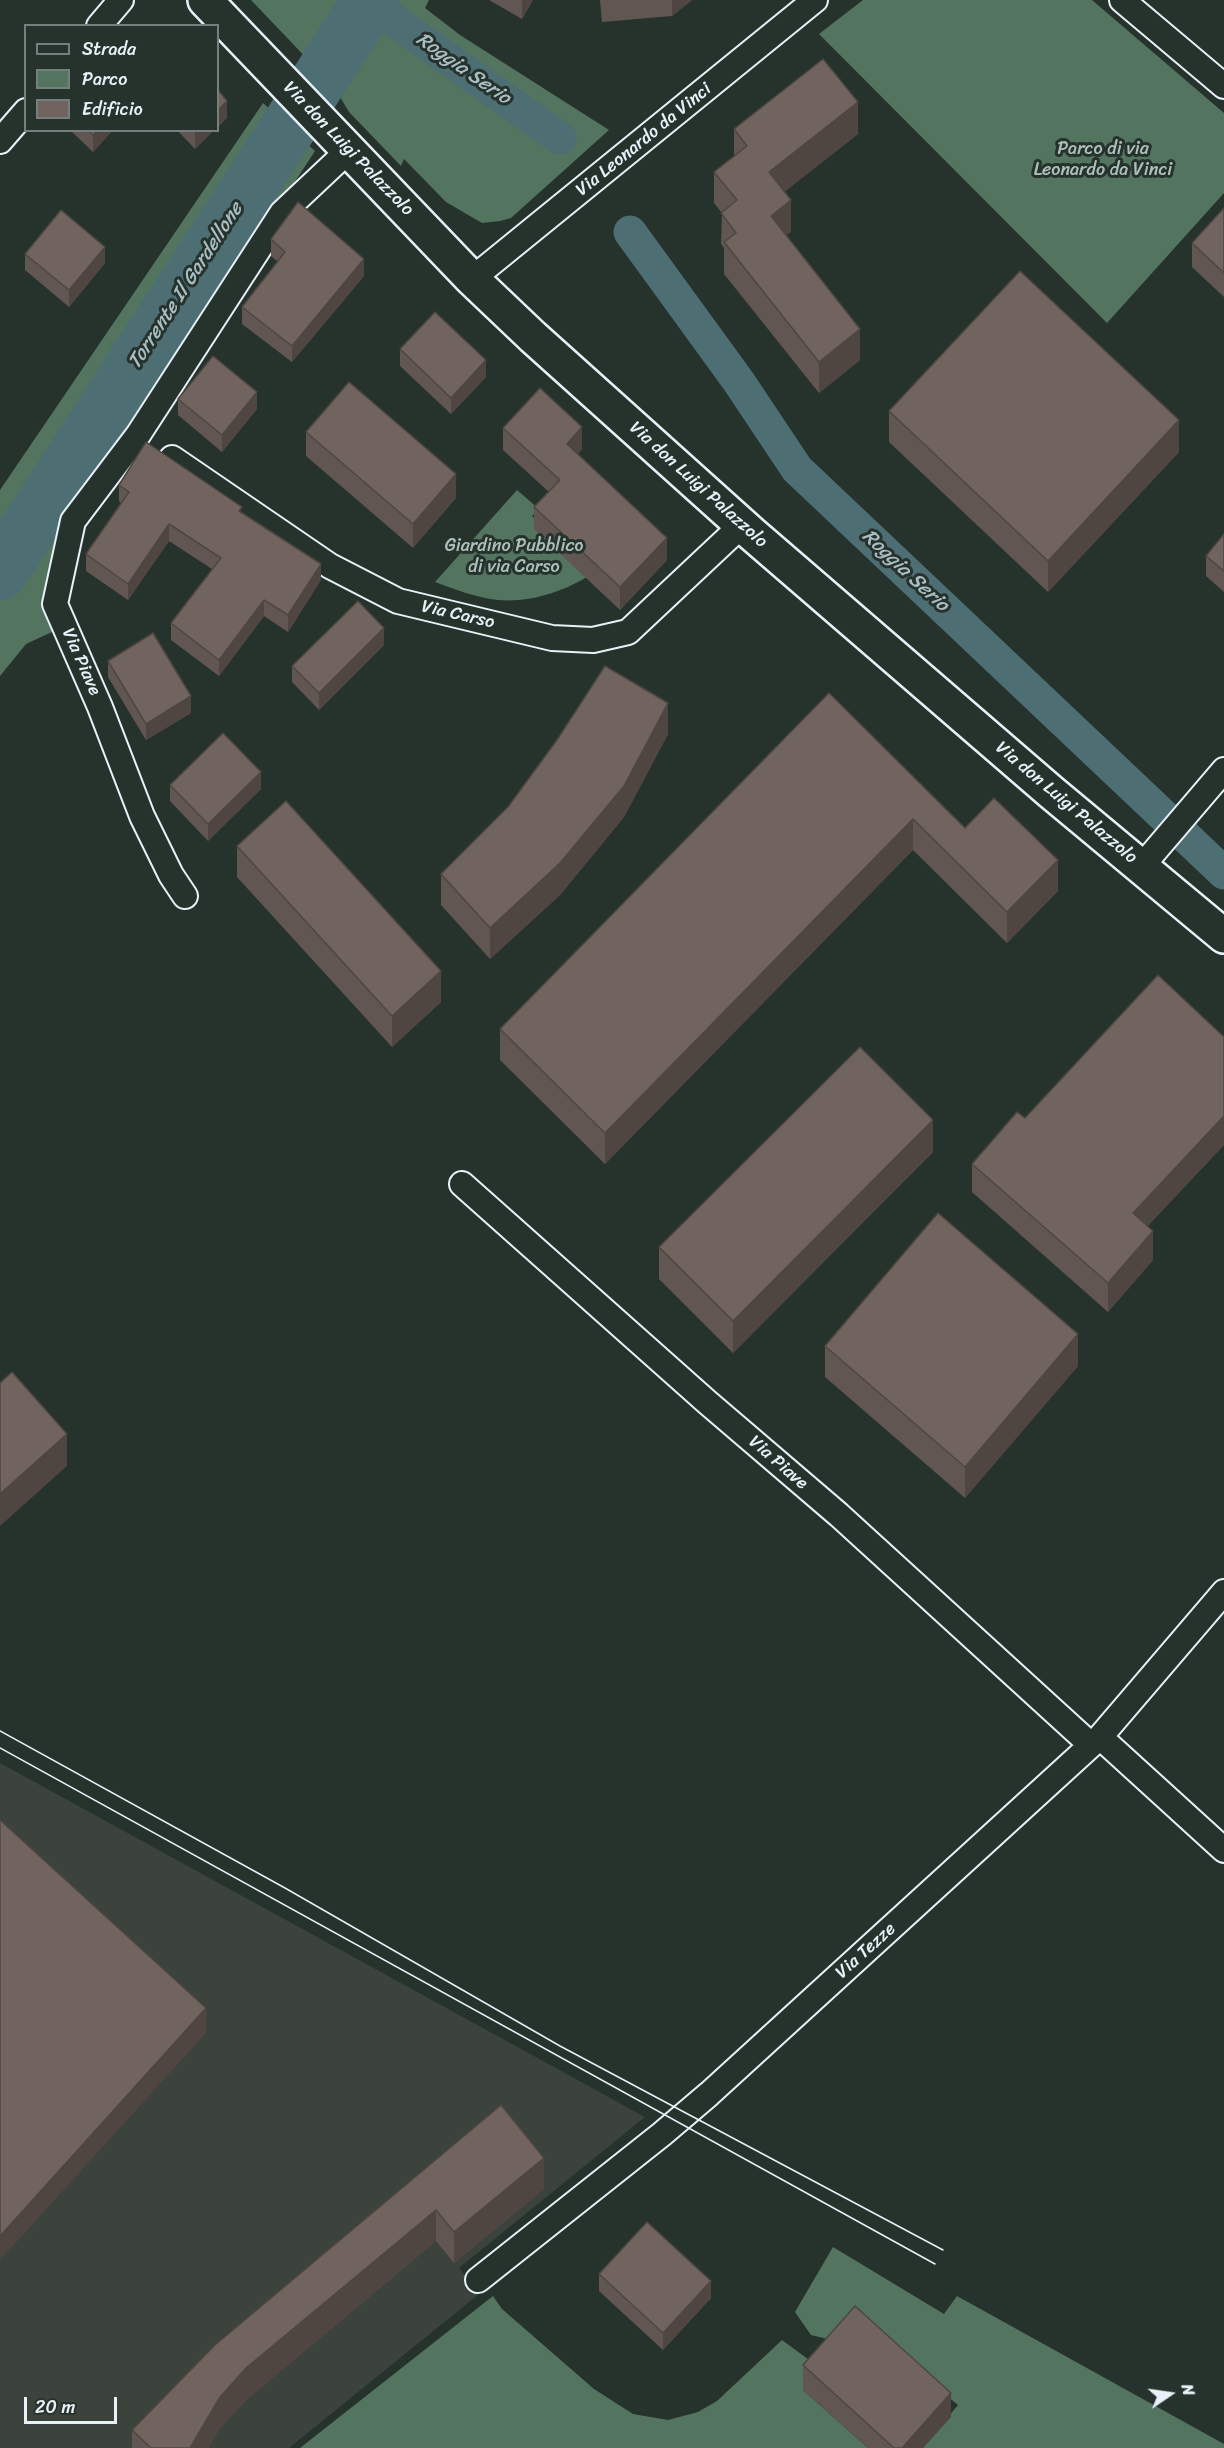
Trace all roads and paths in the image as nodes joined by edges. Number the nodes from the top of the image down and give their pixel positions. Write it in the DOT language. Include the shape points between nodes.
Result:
graph roads {
  1 [pos="121,0"];
  2 [pos="205,0"];
  3 [pos="815,0"];
  4 [pos="1122,0"];
  5 [pos="101,24"];
  6 [pos="1224,86"];
  7 [pos="24,113"];
  8 [pos="0,141"];
  9 [pos="349,150"];
  10 [pos="472,279"];
  11 [pos="172,458"];
  12 [pos="742,525"];
  13 [pos="1224,770"];
  14 [pos="1142,866"];
  15 [pos="184,896"];
  16 [pos="1224,936"];
  17 [pos="462,1184"];
  18 [pos="1224,1592"];
  19 [pos="1096,1741"];
  20 [pos="1224,1850"];
  21 [pos="478,2280"];
  1 -- 5 [label="street"];
  2 -- 9 [label="street, Via don Luigi Palazzolo"];
  3 -- 10 [label="street, Via Leonardo da Vinci"];
  4 -- 6 [label="street"];
  7 -- 8 [label="street"];
  9 -- 10 [label="street, Via don Luigi Palazzolo"];
  9 -- 15 [label="street, Via Piave" via="282,213 138,435 74,521 55,604 142,816"];
  10 -- 12 [label="street, Via don Luigi Palazzolo"];
  11 -- 12 [label="street, Via Carso" via="330,566 398,601 552,638 593,640 628,633"];
  12 -- 14 [label="street, Via don Luigi Palazzolo"];
  13 -- 14 [label="street"];
  14 -- 16 [label="street, Via don Luigi Palazzolo"];
  17 -- 19 [label="street, Via Piave"];
  18 -- 19 [label="street, Via Tezze"];
  19 -- 20 [label="street, Via Piave"];
  19 -- 21 [label="street, Via Tezze" via="702,2100"];
}
